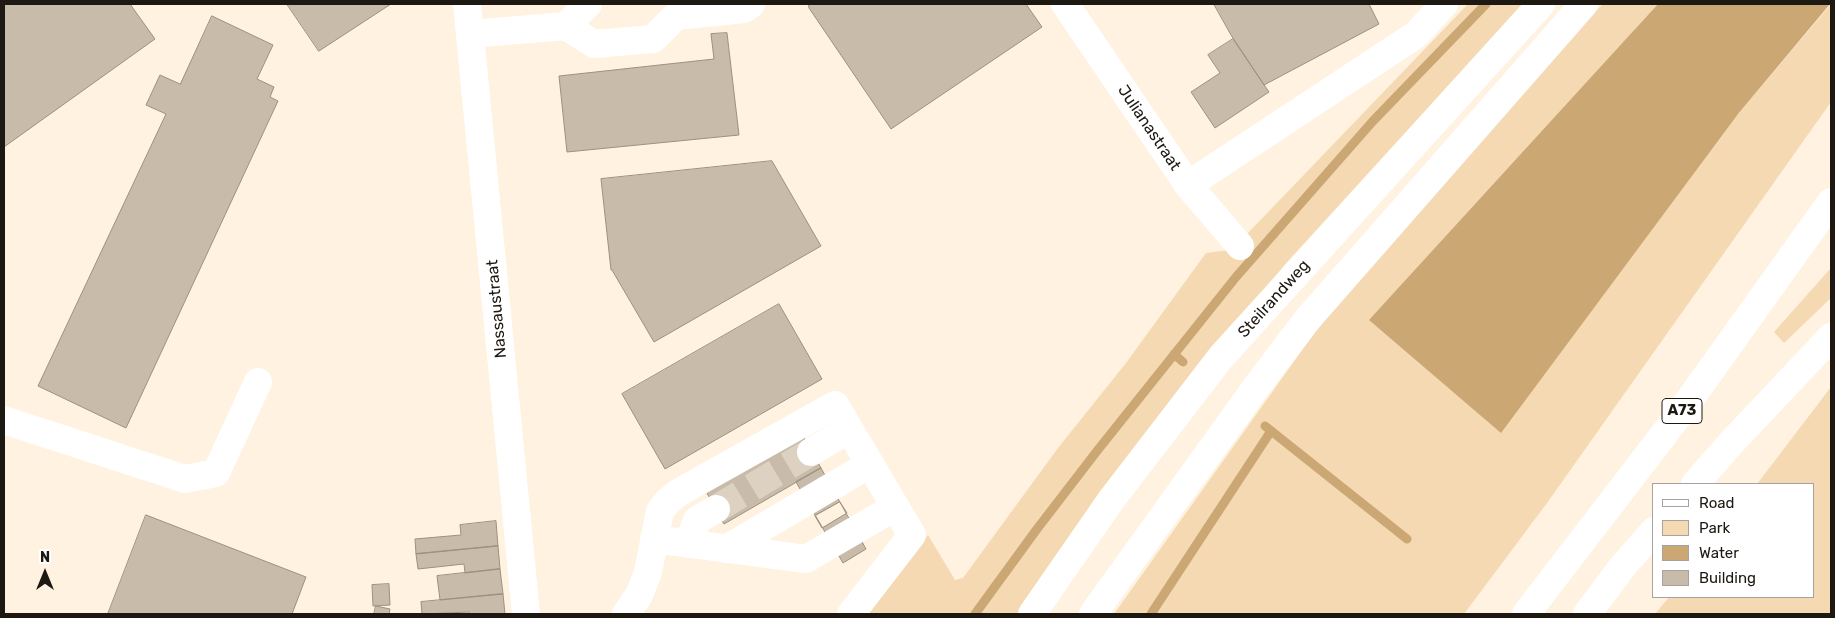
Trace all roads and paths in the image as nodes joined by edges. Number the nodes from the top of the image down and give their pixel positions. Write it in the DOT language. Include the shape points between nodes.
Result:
graph roads {
  1 [pos="467,4"];
  2 [pos="588,4"];
  3 [pos="751,4"];
  4 [pos="1065,4"];
  5 [pos="1444,4"];
  6 [pos="1541,4"];
  7 [pos="1584,4"];
  8 [pos="668,10"];
  9 [pos="566,26"];
  10 [pos="470,34"];
  11 [pos="1188,185"];
  12 [pos="1831,202"];
  13 [pos="1240,246"];
  14 [pos="1831,337"];
  15 [pos="258,382"];
  16 [pos="4,420"];
  17 [pos="849,429"];
  18 [pos="812,452"];
  19 [pos="870,464"];
  20 [pos="1696,483"];
  21 [pos="895,507"];
  22 [pos="716,509"];
  23 [pos="1652,533"];
  24 [pos="654,539"];
  25 [pos="688,544"];
  26 [pos="726,549"];
  27 [pos="526,614"];
  28 [pos="626,614"];
  29 [pos="851,614"];
  30 [pos="1032,614"];
  31 [pos="1093,614"];
  32 [pos="1526,614"];
  33 [pos="1587,614"];
  1 -- 10 [label="main road, Nassaustraat"];
  2 -- 9 [label="main road"];
  3 -- 8 [label="main road" via="744,9"];
  4 -- 11 [label="main road, Julianastraat"];
  5 -- 11 [label="main road" via="1417,34"];
  6 -- 30 [label="main road, Steilrandweg" via="1221,357 1110,500"];
  7 -- 31 [label="main road" via="1307,320"];
  8 -- 9 [label="main road" via="653,39 594,44"];
  9 -- 10 [label="main road"];
  10 -- 27 [label="main road, Nassaustraat"];
  11 -- 13 [label="main road, Julianastraat"];
  12 -- 32 [label="main road, A73" via="1678,416"];
  14 -- 20 [label="main road"];
  15 -- 16 [label="main road" via="216,473 185,479"];
  17 -- 18 [label="main road"];
  17 -- 19 [label="main road"];
  17 -- 24 [label="main road" via="835,405 678,493 660,511"];
  19 -- 21 [label="main road"];
  19 -- 26 [label="main road"];
  21 -- 26 [label="main road" via="806,559"];
  21 -- 29 [label="main road" via="912,536"];
  22 -- 25 [label="main road" via="698,520"];
  23 -- 33 [label="main road"];
  24 -- 25 [label="main road"];
  24 -- 28 [label="main road" via="648,572 639,595"];
  25 -- 26 [label="main road"];
}
